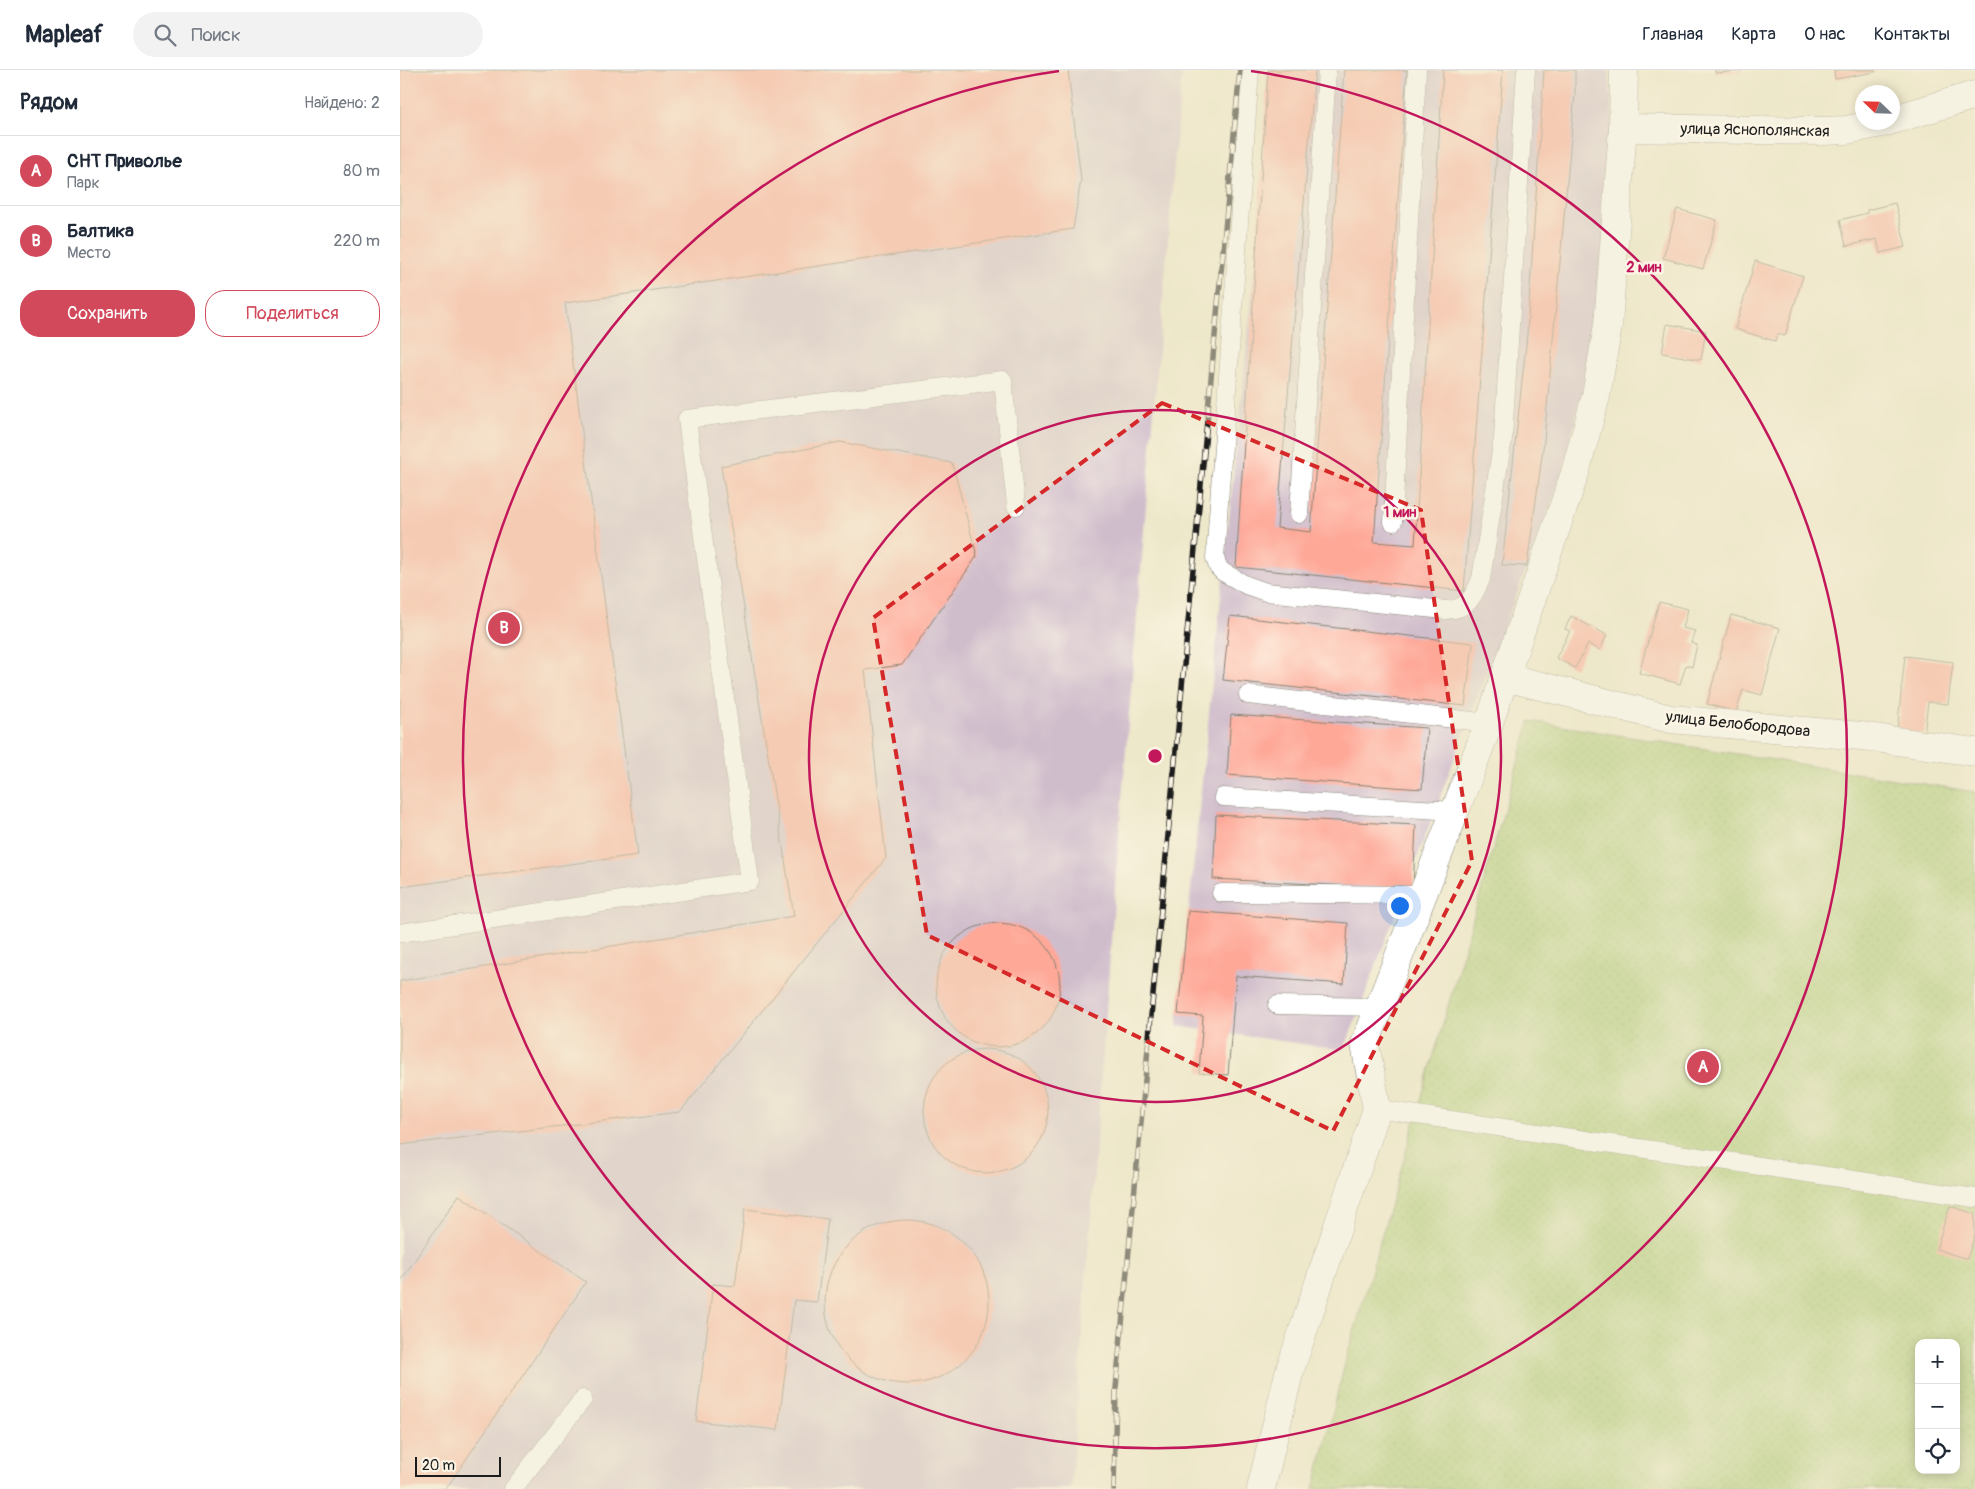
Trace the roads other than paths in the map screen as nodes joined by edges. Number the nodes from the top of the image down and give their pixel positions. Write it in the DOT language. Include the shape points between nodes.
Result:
graph roads {
  1 [pos="1250,70"];
  2 [pos="1327,70"];
  3 [pos="1417,70"];
  4 [pos="1526,70"];
  5 [pos="1624,70"];
  6 [pos="1975,96"];
  7 [pos="1900,118"];
  8 [pos="1623,128"];
  9 [pos="1855,128"];
  10 [pos="1016,506"];
  11 [pos="1299,514"];
  12 [pos="1393,522"];
  13 [pos="1506,676"];
  14 [pos="1248,695"];
  15 [pos="1489,723"];
  16 [pos="1975,752"];
  17 [pos="1223,796"];
  18 [pos="1455,811"];
  19 [pos="1221,893"];
  20 [pos="1422,895"];
  21 [pos="400,933"];
  22 [pos="1276,1005"];
  23 [pos="1379,1007"];
  24 [pos="1377,1110"];
  25 [pos="1975,1198"];
  26 [pos="583,1399"];
  27 [pos="1264,1488"];
  28 [pos="513,1489"];
  1 -- 4 [label="lane" via="1217,564 1235,579 1266,592 1445,610 1468,604 1481,579 1503,438"];
  2 -- 11 [label="lane"];
  3 -- 12 [label="lane"];
  5 -- 8 [label="street"];
  6 -- 7 [label="street"];
  8 -- 9 [label="street, улица Яснополянская" via="1822,131"];
  8 -- 13 [label="street" via="1608,325 1596,396 1575,473"];
  10 -- 21 [label="lane" via="1004,380 687,419 750,881"];
  13 -- 15 [label="street"];
  13 -- 16 [label="street, улица Белобородова" via="1671,719 1861,736"];
  14 -- 15 [label="lane"];
  15 -- 18 [label="street"];
  17 -- 18 [label="lane"];
  18 -- 20 [label="street"];
  19 -- 20 [label="lane"];
  20 -- 23 [label="street"];
  22 -- 23 [label="lane"];
  23 -- 24 [label="street" via="1365,1044"];
  24 -- 25 [label="lane"];
  24 -- 27 [label="street" via="1290,1373"];
  26 -- 28 [label="lane"];
}
